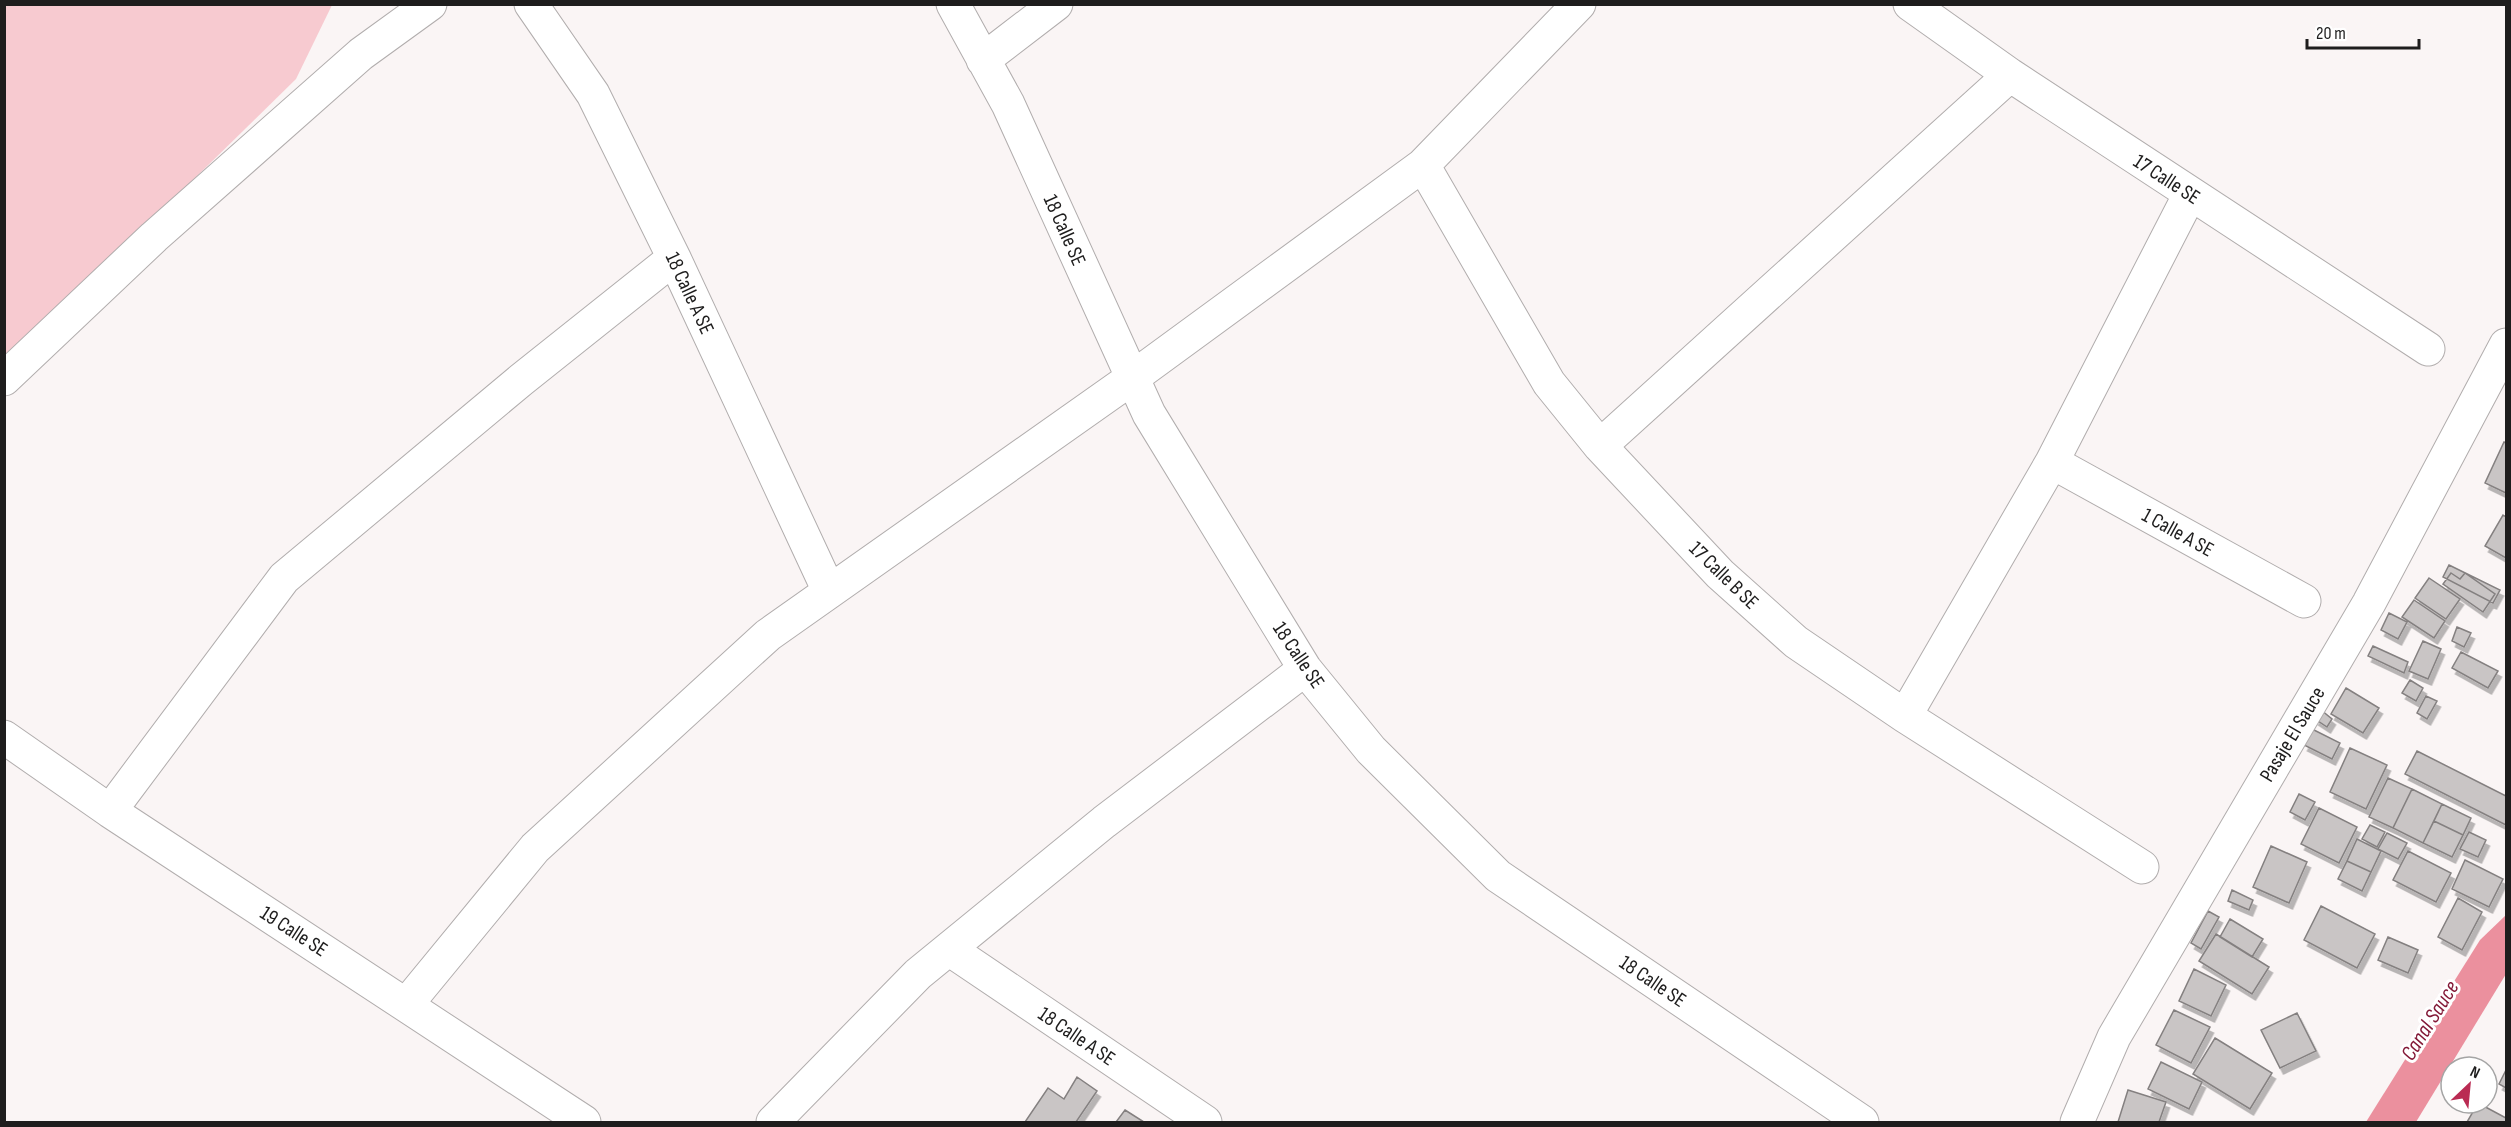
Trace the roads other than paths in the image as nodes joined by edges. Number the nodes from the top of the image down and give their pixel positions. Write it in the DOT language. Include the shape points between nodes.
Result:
graph roads {
  1 [pos="430,4"];
  2 [pos="531,4"];
  3 [pos="953,4"];
  4 [pos="1056,4"];
  5 [pos="1579,4"];
  6 [pos="1910,4"];
  7 [pos="984,60"];
  8 [pos="2010,75"];
  9 [pos="1423,165"];
  10 [pos="2190,194"];
  11 [pos="674,258"];
  12 [pos="2506,345"];
  13 [pos="2428,349"];
  14 [pos="1132,378"];
  15 [pos="4,379"];
  16 [pos="1600,446"];
  17 [pos="2052,462"];
  18 [pos="829,591"];
  19 [pos="2304,601"];
  20 [pos="1305,669"];
  21 [pos="1905,716"];
  22 [pos="4,737"];
  23 [pos="110,811"];
  24 [pos="2142,867"];
  25 [pos="949,949"];
  26 [pos="406,1005"];
  27 [pos="584,1122"];
  28 [pos="773,1122"];
  29 [pos="1205,1122"];
  30 [pos="1862,1122"];
  31 [pos="2077,1122"];
  1 -- 15 [label="street" via="352,61 154,237"];
  2 -- 11 [label="street, 18 Calle A SE" via="593,94"];
  3 -- 7 [label="street, 18 Calle SE"];
  4 -- 7 [label="street"];
  5 -- 9 [label="street"];
  6 -- 8 [label="street, 17 Calle SE"];
  7 -- 14 [label="street, 18 Calle SE" via="1008,104"];
  8 -- 10 [label="street, 17 Calle SE"];
  8 -- 16 [label="street"];
  9 -- 14 [label="street"];
  9 -- 16 [label="street, 17 Calle B SE" via="1549,383"];
  10 -- 13 [label="street, 17 Calle SE"];
  10 -- 17 [label="street"];
  11 -- 18 [label="street, 18 Calle A SE"];
  11 -- 23 [label="street" via="521,380 284,579"];
  12 -- 31 [label="street, Pasaje El Sauce" via="2369,603 2114,1037"];
  14 -- 18 [label="street"];
  14 -- 20 [label="street, 18 Calle SE" via="1149,414"];
  16 -- 21 [label="street, 17 Calle B SE" via="1720,574 1796,642"];
  17 -- 19 [label="street, 1 Calle A SE"];
  17 -- 21 [label="street"];
  18 -- 26 [label="street" via="768,635 535,848"];
  20 -- 25 [label="street" via="1104,822"];
  20 -- 30 [label="street, 18 Calle SE" via="1371,750 1498,876"];
  21 -- 24 [label="street, 17 Calle B SE"];
  22 -- 23 [label="street, 19 Calle SE"];
  23 -- 26 [label="street, 19 Calle SE"];
  25 -- 28 [label="street" via="918,974"];
  25 -- 29 [label="street, 18 Calle A SE"];
  26 -- 27 [label="street, 19 Calle SE"];
}
